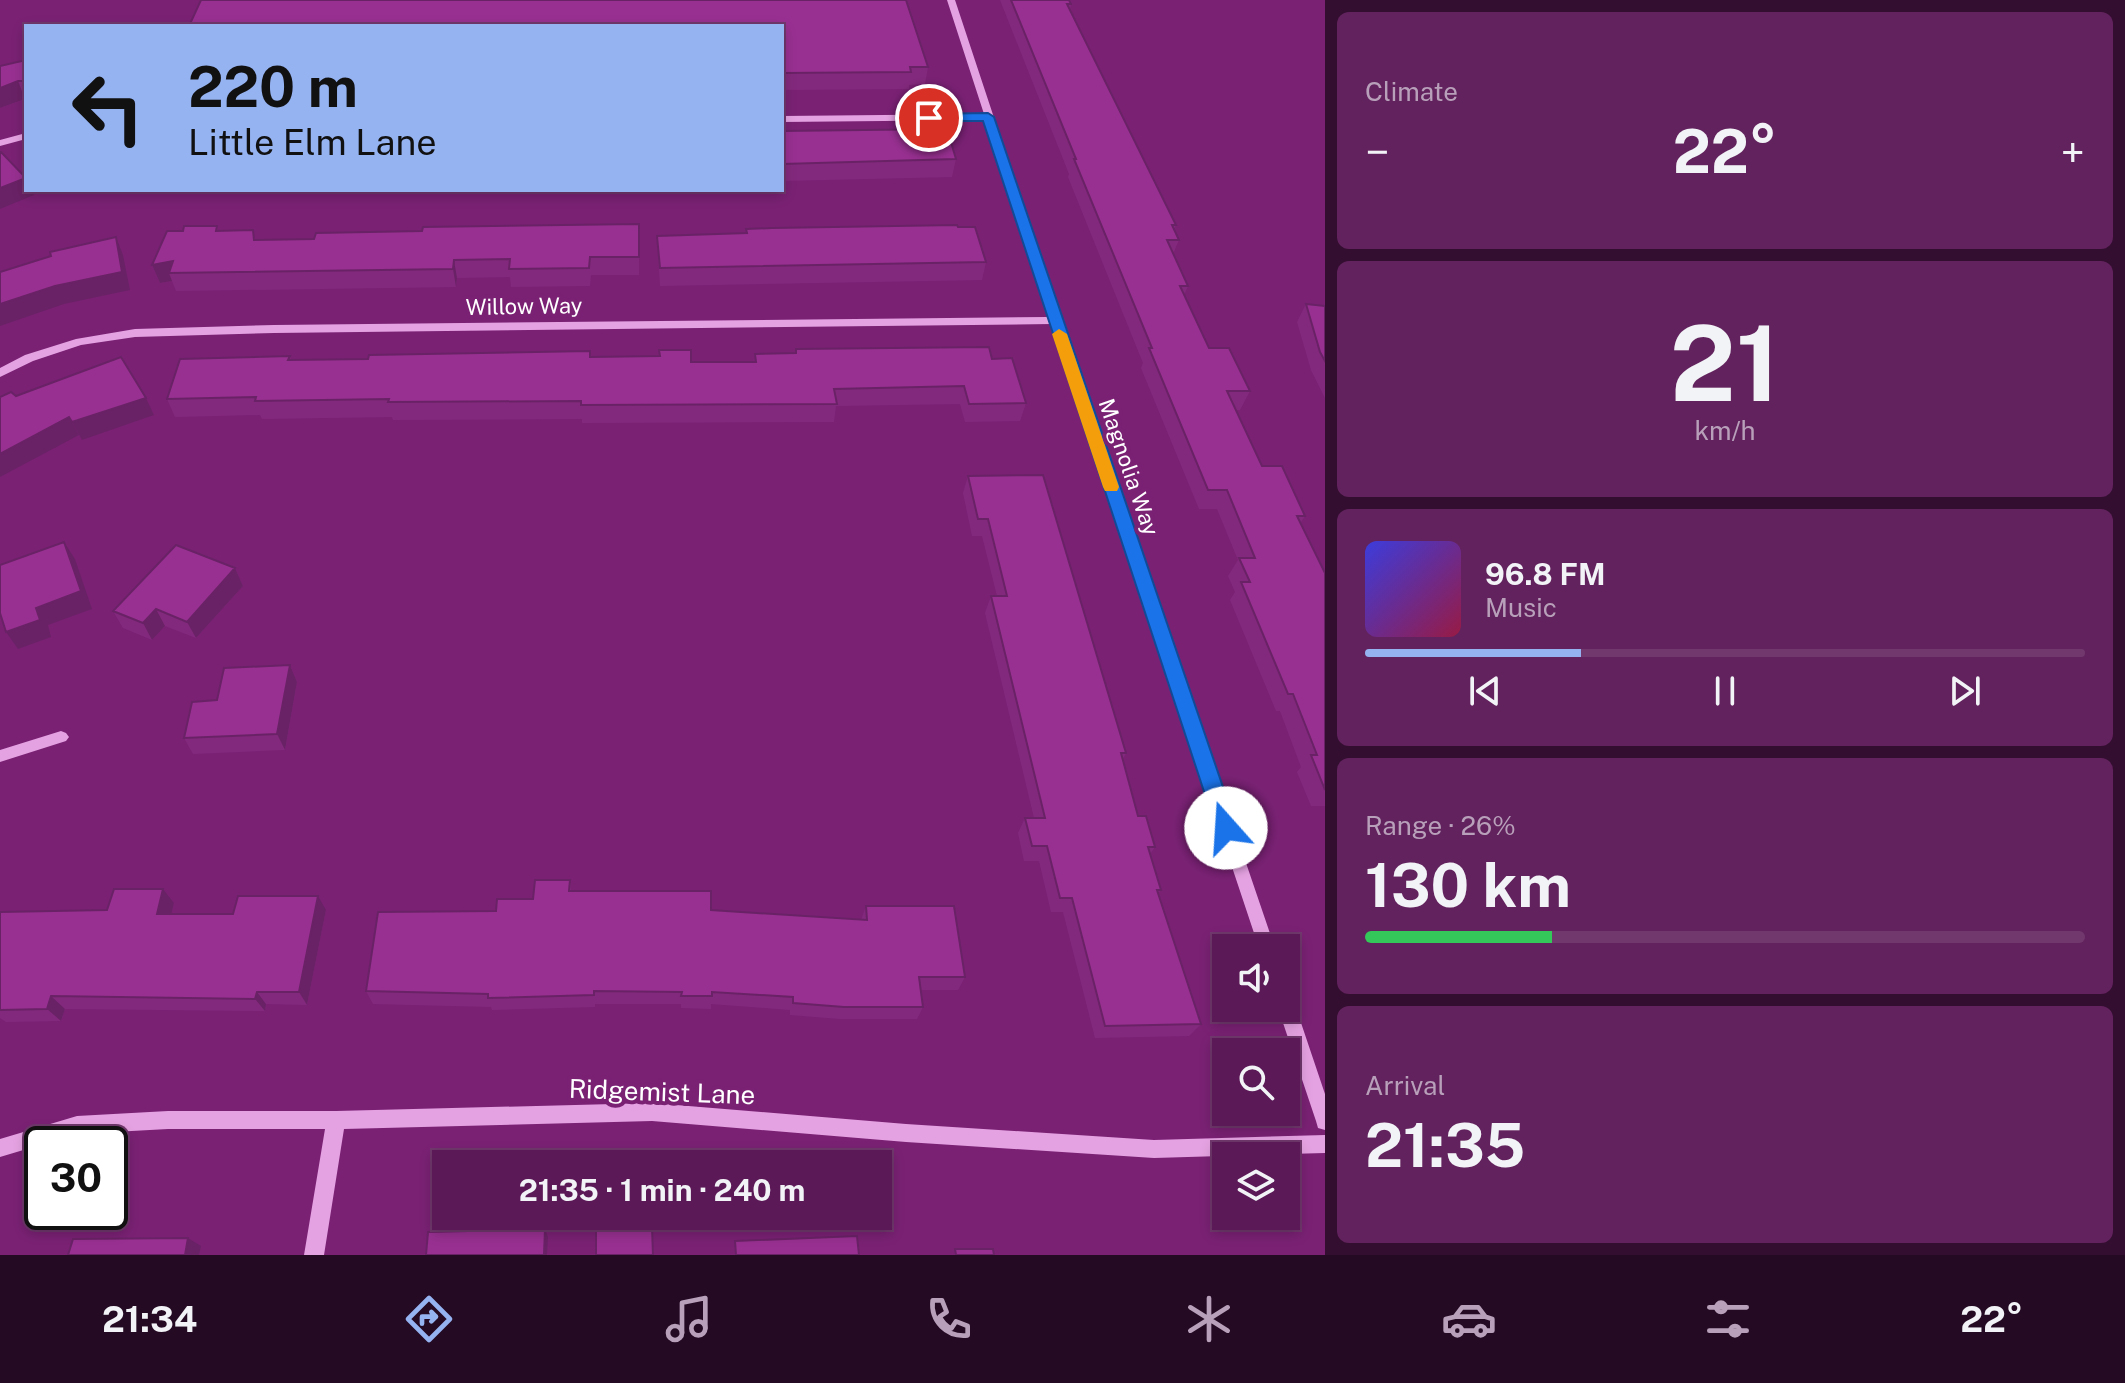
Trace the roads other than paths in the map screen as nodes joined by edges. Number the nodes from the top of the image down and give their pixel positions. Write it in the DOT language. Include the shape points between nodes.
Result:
graph roads {
  1 [pos="951,0"];
  2 [pos="988,117"];
  3 [pos="784,119"];
  4 [pos="24,137"];
  5 [pos="0,143"];
  6 [pos="1055,320"];
  7 [pos="0,373"];
  8 [pos="61,737"];
  9 [pos="0,756"];
  10 [pos="1262,934"];
  11 [pos="1292,1022"];
  12 [pos="336,1120"];
  13 [pos="1325,1121"];
  14 [pos="1325,1144"];
  15 [pos="0,1148"];
  16 [pos="314,1255"];
  1 -- 2 [label="street, Magnolia Way"];
  2 -- 3 [label="street"];
  2 -- 6 [label="street, Magnolia Way"];
  4 -- 5 [label="street"];
  6 -- 7 [label="street, Willow Way" via="135,333 80,342"];
  6 -- 10 [label="street, Magnolia Way"];
  8 -- 9 [label="street"];
  11 -- 13 [label="street"];
  12 -- 14 [label="street, Ridgemist Lane" via="652,1112 1154,1149"];
  12 -- 15 [label="street, Ridgemist Lane" via="77,1125"];
  12 -- 16 [label="street"];
}
